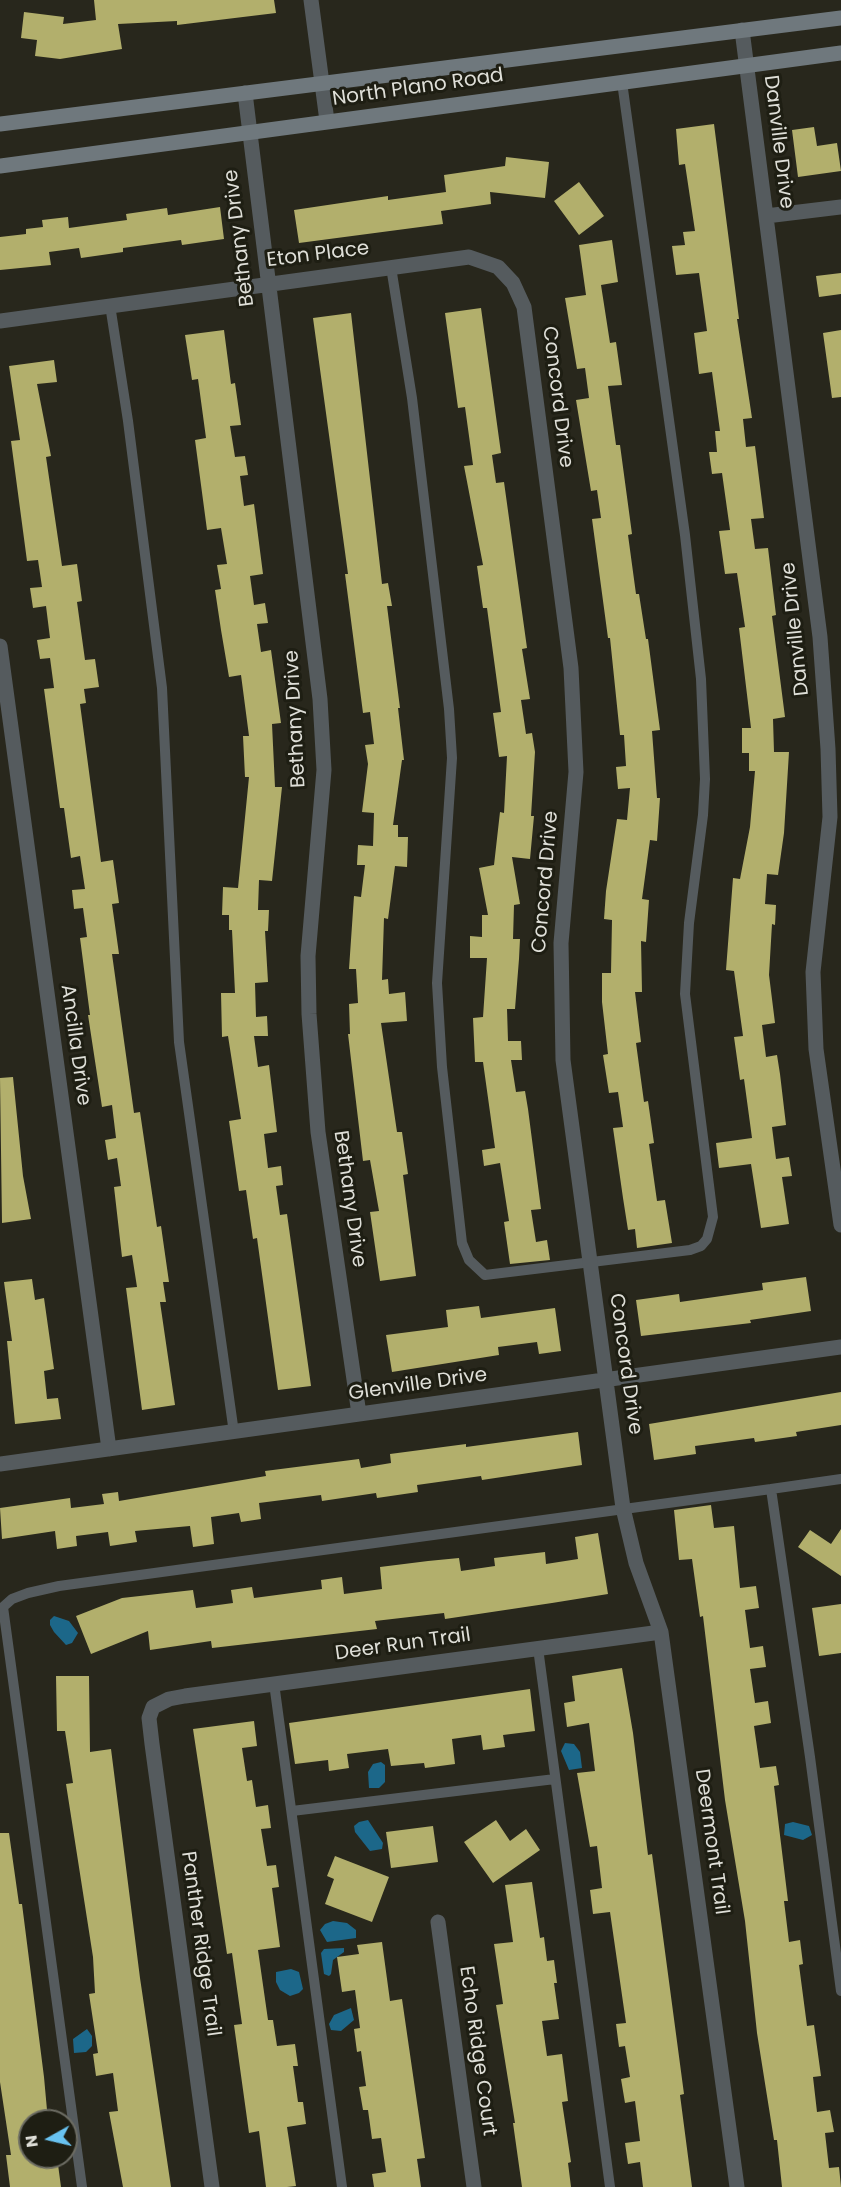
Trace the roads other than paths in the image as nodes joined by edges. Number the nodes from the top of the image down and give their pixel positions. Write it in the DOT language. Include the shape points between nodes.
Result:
graph roads {
  1 [pos="311,0"];
  2 [pos="841,18"];
  3 [pos="742,30"];
  4 [pos="841,53"];
  5 [pos="746,65"];
  6 [pos="622,82"];
  7 [pos="321,84"];
  8 [pos="245,93"];
  9 [pos="327,121"];
  10 [pos="0,124"];
  11 [pos="249,131"];
  12 [pos="0,166"];
  13 [pos="841,207"];
  14 [pos="766,216"];
  15 [pos="391,267"];
  16 [pos="498,267"];
  17 [pos="267,283"];
  18 [pos="110,305"];
  19 [pos="0,321"];
  20 [pos="0,646"];
  21 [pos="841,1225"];
  22 [pos="591,1263"];
  23 [pos="841,1347"];
  24 [pos="606,1379"];
  25 [pos="359,1414"];
  26 [pos="234,1432"];
  27 [pos="109,1449"];
  28 [pos="0,1464"];
  29 [pos="841,1479"];
  30 [pos="771,1489"];
  31 [pos="623,1508"];
  32 [pos="1,1603"];
  33 [pos="662,1632"];
  34 [pos="538,1648"];
  35 [pos="274,1683"];
  36 [pos="153,1707"];
  37 [pos="555,1779"];
  38 [pos="292,1811"];
  39 [pos="438,1922"];
  40 [pos="841,1991"];
  41 [pos="82,2187"];
  42 [pos="212,2187"];
  43 [pos="342,2187"];
  44 [pos="474,2187"];
  45 [pos="610,2187"];
  46 [pos="737,2187"];
  1 -- 7 [label="street"];
  2 -- 3 [label="main road, North Plano Road"];
  3 -- 5 [label="street, Danville Drive"];
  3 -- 7 [label="main road, North Plano Road"];
  4 -- 5 [label="main road, North Plano Road"];
  5 -- 6 [label="main road, North Plano Road"];
  5 -- 14 [label="street, Danville Drive"];
  6 -- 9 [label="main road, North Plano Road"];
  6 -- 22 [label="lane" via="701,679 705,779 685,994 713,1217 701,1246"];
  7 -- 8 [label="main road, North Plano Road"];
  7 -- 9 [label="street"];
  8 -- 10 [label="main road, North Plano Road"];
  8 -- 11 [label="street, Bethany Drive"];
  9 -- 11 [label="main road, North Plano Road"];
  11 -- 12 [label="main road, North Plano Road"];
  11 -- 17 [label="street, Bethany Drive"];
  13 -- 14 [label="street"];
  14 -- 21 [label="street, Danville Drive" via="821,648 830,818 813,972 816,1048"];
  15 -- 16 [label="street, Eton Place" via="469,258"];
  15 -- 17 [label="street, Eton Place"];
  15 -- 22 [label="lane" via="412,398 449,709 452,758 438,983 442,1067 462,1243 469,1260 485,1275"];
  16 -- 22 [label="street, Concord Drive" via="513,283 524,307 571,668 576,772 561,943 563,1060"];
  17 -- 18 [label="street, Eton Place"];
  17 -- 25 [label="street, Bethany Drive" via="320,699 324,770 308,956 309,1014 318,1132"];
  18 -- 19 [label="street, Eton Place"];
  18 -- 26 [label="lane" via="162,688 179,1042"];
  20 -- 27 [label="street, Ancilla Drive"];
  22 -- 24 [label="street, Concord Drive"];
  23 -- 24 [label="street, Glenville Drive"];
  24 -- 25 [label="street, Glenville Drive"];
  24 -- 31 [label="street, Concord Drive"];
  25 -- 26 [label="street, Glenville Drive"];
  26 -- 27 [label="street, Glenville Drive"];
  27 -- 28 [label="street, Glenville Drive"];
  29 -- 30 [label="lane"];
  30 -- 31 [label="lane"];
  30 -- 40 [label="lane"];
  31 -- 32 [label="lane" via="59,1586"];
  31 -- 33 [label="street, Deermont Trail" via="636,1563"];
  32 -- 41 [label="lane"];
  33 -- 34 [label="street, Deer Run Trail"];
  33 -- 46 [label="street, Deermont Trail"];
  34 -- 35 [label="street, Deer Run Trail"];
  34 -- 37 [label="lane"];
  35 -- 36 [label="street, Deer Run Trail" via="168,1699"];
  35 -- 38 [label="lane"];
  36 -- 42 [label="street, Panther Ridge Trail" via="149,1718 152,1744"];
  37 -- 38 [label="lane"];
  37 -- 45 [label="lane"];
  38 -- 43 [label="lane"];
  39 -- 44 [label="street, Echo Ridge Court"];
}
